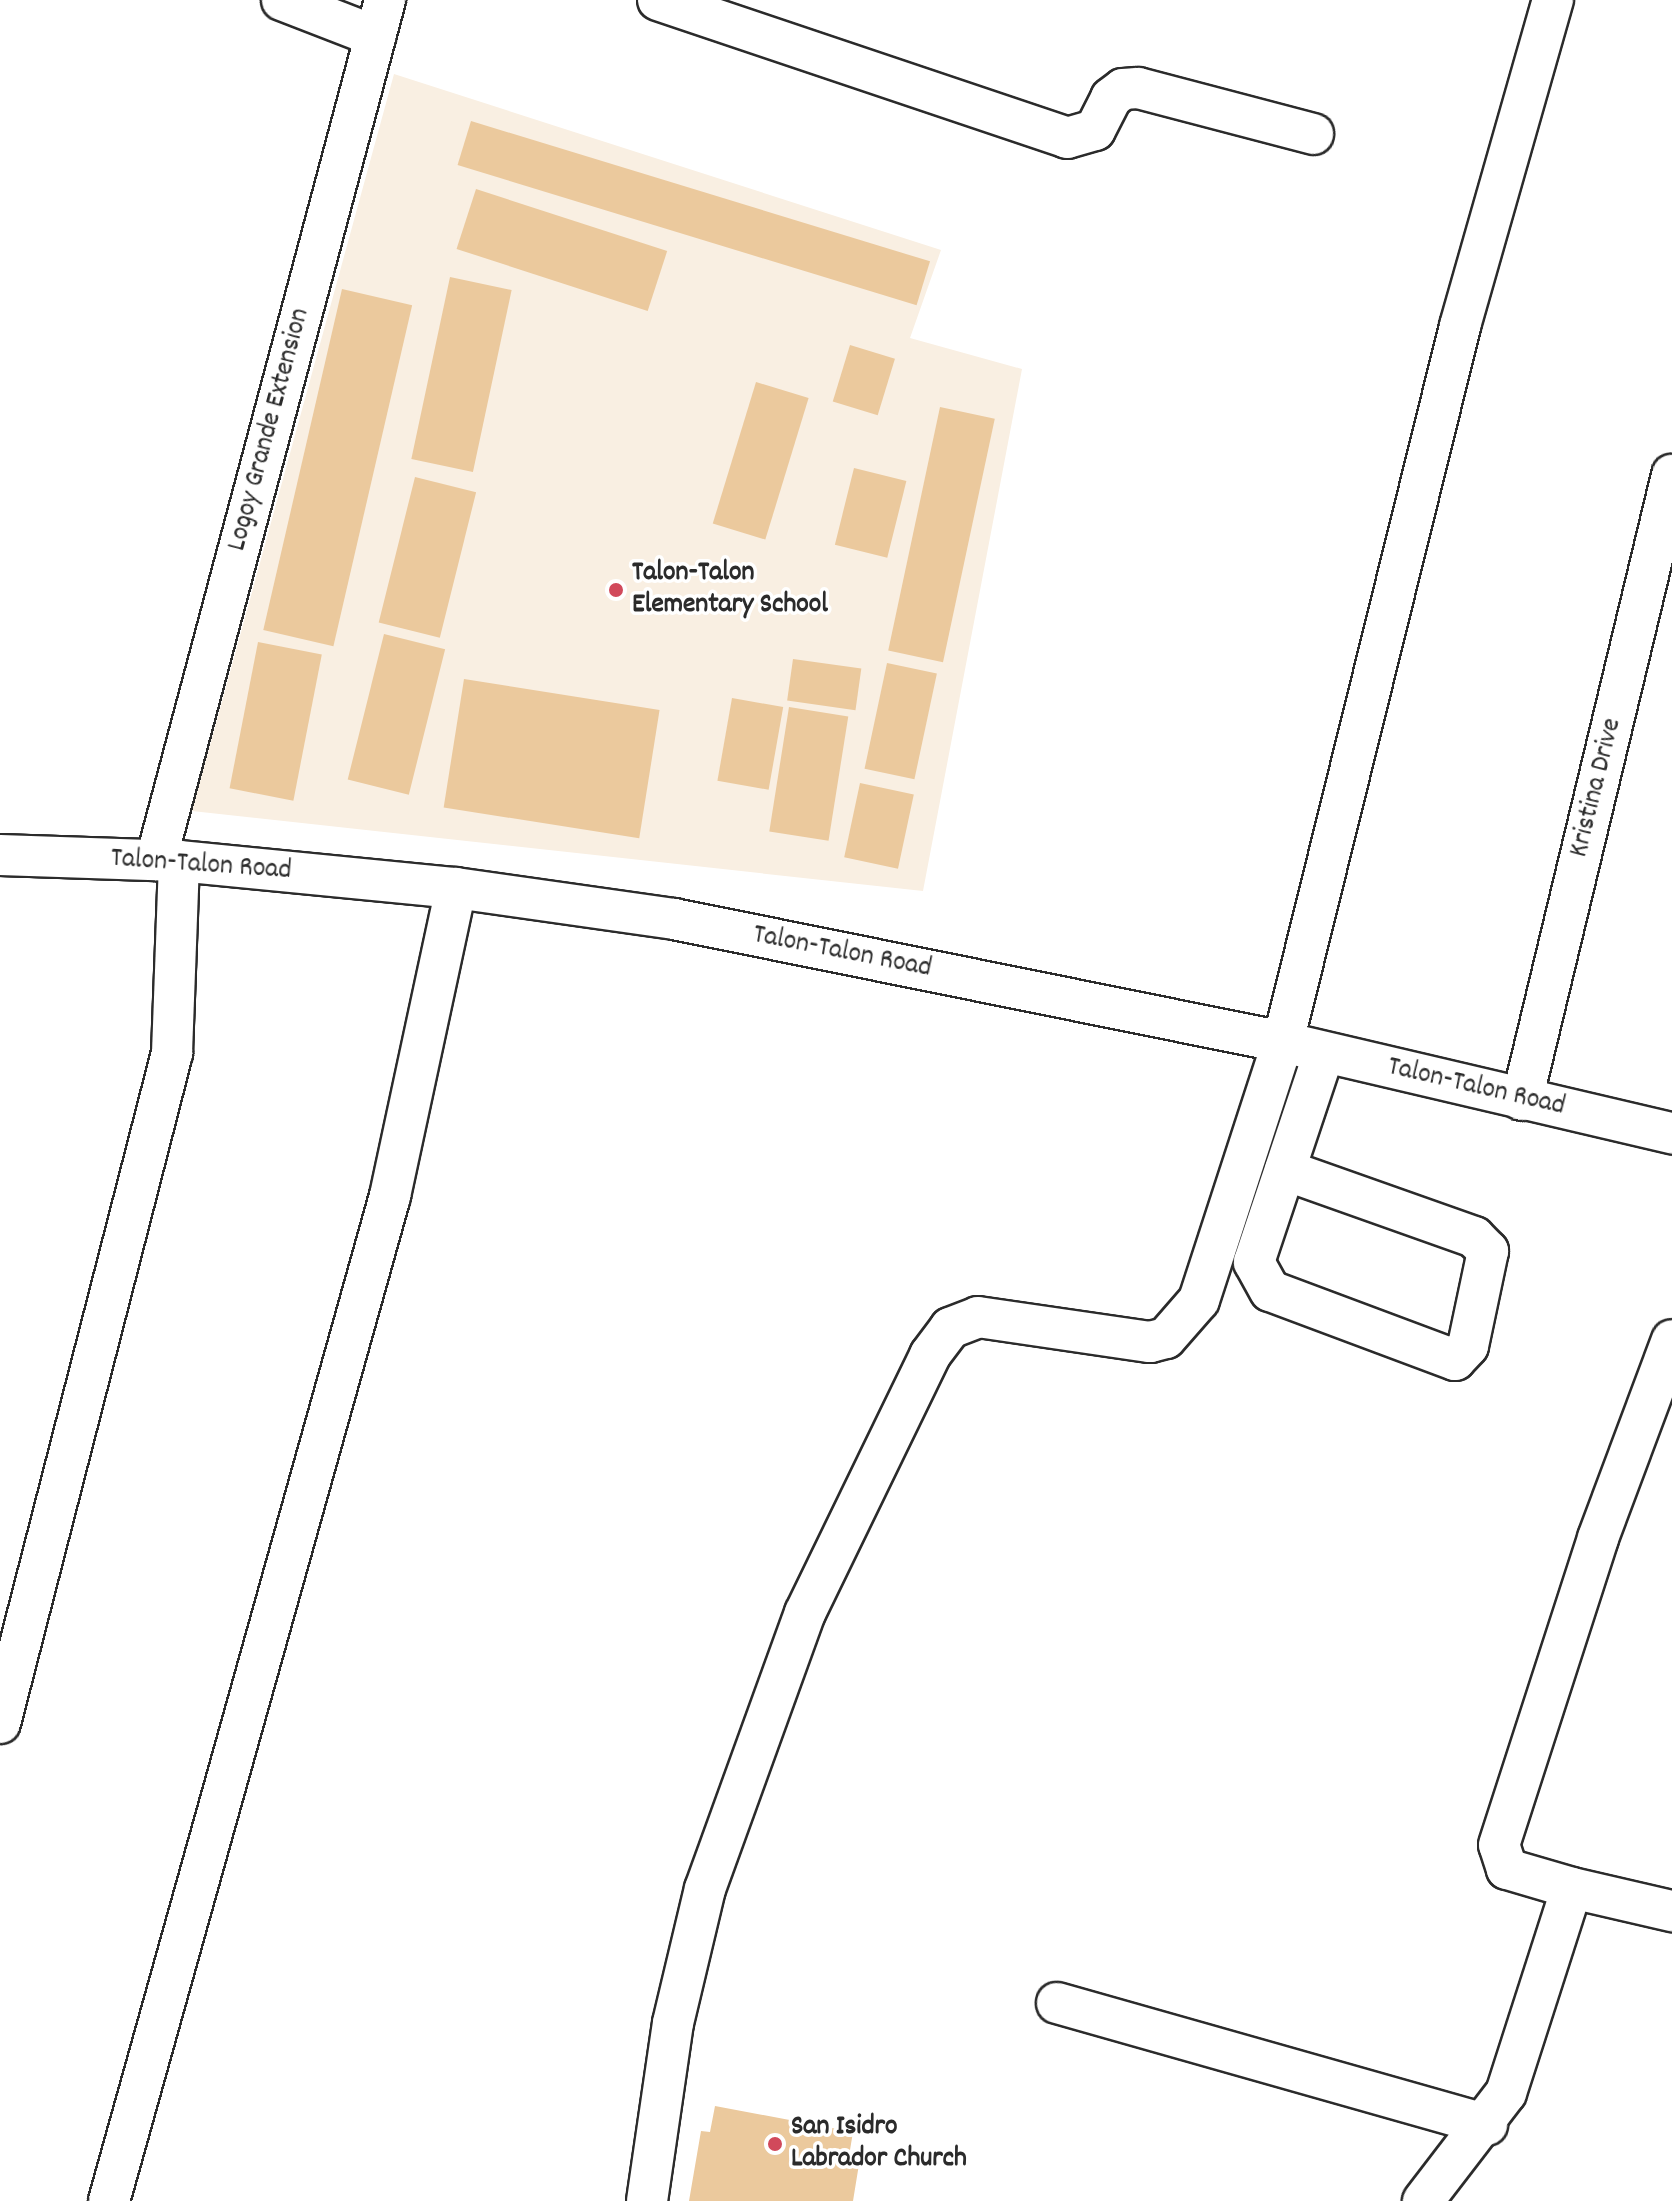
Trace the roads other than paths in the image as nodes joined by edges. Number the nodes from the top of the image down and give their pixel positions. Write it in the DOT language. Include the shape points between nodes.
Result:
graph roads {
  1 [pos="282,0"];
  2 [pos="658,0"];
  3 [pos="1553,0"];
  4 [pos="380,18"];
  5 [pos="1313,134"];
  6 [pos="1672,475"];
  7 [pos="0,855"];
  8 [pos="167,860"];
  9 [pos="456,888"];
  10 [pos="1283,1042"];
  11 [pos="1324,1053"];
  12 [pos="1522,1100"];
  13 [pos="1671,1126"];
  14 [pos="1285,1170"];
  15 [pos="1672,1340"];
  16 [pos="0,1723"];
  17 [pos="1572,1888"];
  18 [pos="1672,1911"];
  19 [pos="1057,2003"];
  20 [pos="1487,2125"];
  21 [pos="109,2201"];
  22 [pos="647,2201"];
  23 [pos="1423,2201"];
  1 -- 4 [label="street"];
  2 -- 5 [label="street" via="1067,138 1095,130 1111,98 1123,89 1138,88"];
  3 -- 10 [label="street" via="1456,341"];
  4 -- 8 [label="street, Logoy Grande Extension"];
  6 -- 12 [label="street, Kristina Drive"];
  7 -- 8 [label="street, Talon-Talon Road"];
  8 -- 9 [label="street, Talon-Talon Road"];
  8 -- 16 [label="street, Logoy Grande Extension" via="172,1053"];
  9 -- 10 [label="street, Talon-Talon Road" via="674,919"];
  9 -- 21 [label="street" via="390,1196"];
  10 -- 11 [label="street, Talon-Talon Road"];
  10 -- 22 [label="street" via="1199,1300 1166,1338 1150,1342 978,1317 950,1328 930,1355 805,1613 705,1889 673,2023"];
  11 -- 12 [label="street, Talon-Talon Road"];
  11 -- 14 [label="street"];
  12 -- 13 [label="street, Talon-Talon Road"];
  14 -- 14 [label="street" via="1254,1262 1270,1291 1455,1360 1468,1346 1488,1251 1474,1237"];
  15 -- 17 [label="street" via="1582,1583 1499,1845 1507,1869"];
  17 -- 18 [label="street"];
  17 -- 20 [label="street" via="1519,2066"];
  19 -- 20 [label="street"];
  20 -- 23 [label="street"];
}
